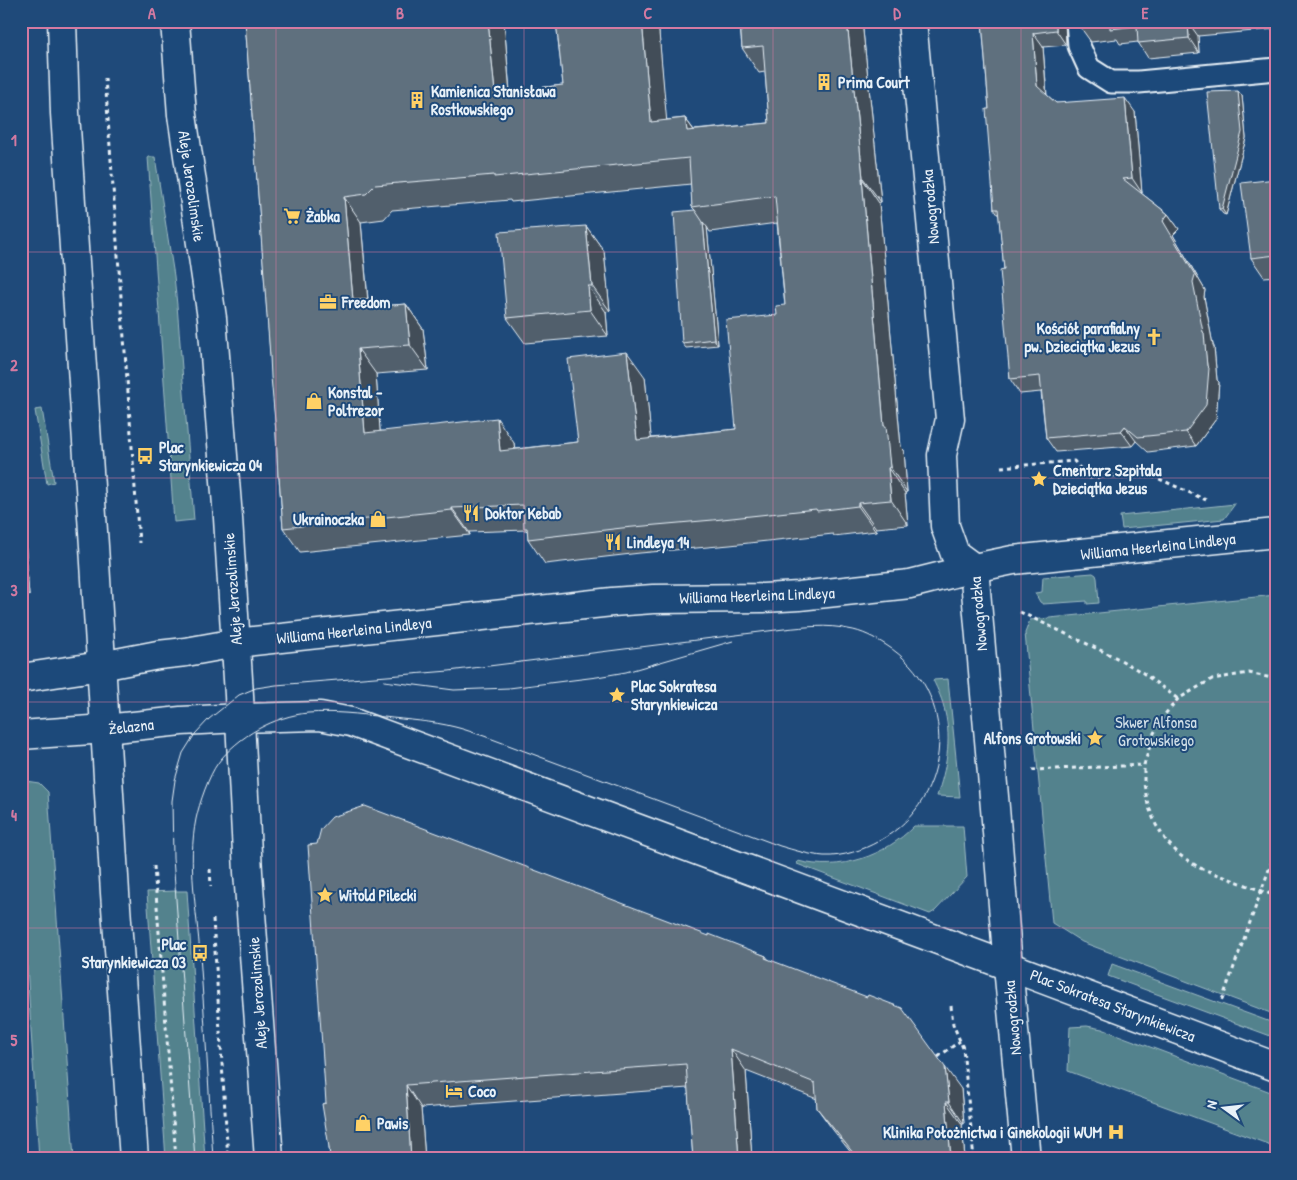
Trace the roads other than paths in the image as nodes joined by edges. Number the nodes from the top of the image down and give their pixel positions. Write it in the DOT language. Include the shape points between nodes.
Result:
graph roads {
  1 [pos="62,21"];
  2 [pos="175,21"];
  3 [pos="912,21"];
  4 [pos="1077,21"];
  5 [pos="1276,69"];
  6 [pos="1276,533"];
  7 [pos="974,568"];
  8 [pos="229,650"];
  9 [pos="101,666"];
  10 [pos="21,678"];
  11 [pos="240,718"];
  12 [pos="105,729"];
  13 [pos="21,735"];
  14 [pos="1008,966"];
  15 [pos="1276,1067"];
  16 [pos="134,1159"];
  17 [pos="269,1159"];
  18 [pos="1026,1159"];
  1 -- 9 [label="street" via="64,113"];
  2 -- 8 [label="street, Aleje Jerozolimskie" via="182,115 212,318 228,518"];
  3 -- 7 [label="street, Nowogrodzka" via="950,418 942,455 945,526 955,554"];
  4 -- 5 [label="lane" via="1079,46 1089,68 1111,82"];
  6 -- 7 [label="street, Williama Heerleina Lindleya" via="1013,560"];
  7 -- 8 [label="street, Williama Heerleina Lindleya" via="910,584 800,596 653,599 419,622"];
  7 -- 14 [label="street, Nowogrodzka"];
  8 -- 9 [label="street" via="158,655"];
  8 -- 11 [label="street, Aleje Jerozolimskie"];
  9 -- 10 [label="street"];
  9 -- 12 [label="street"];
  11 -- 12 [label="street, Żelazna"];
  11 -- 14 [label="street, Plac Sokratesa Starynkiewicza" via="320,716 351,722"];
  11 -- 17 [label="street, Aleje Jerozolimskie"];
  12 -- 13 [label="street, Żelazna"];
  12 -- 16 [label="street"];
  14 -- 15 [label="street, Plac Sokratesa Starynkiewicza"];
  14 -- 18 [label="street, Nowogrodzka"];
}
